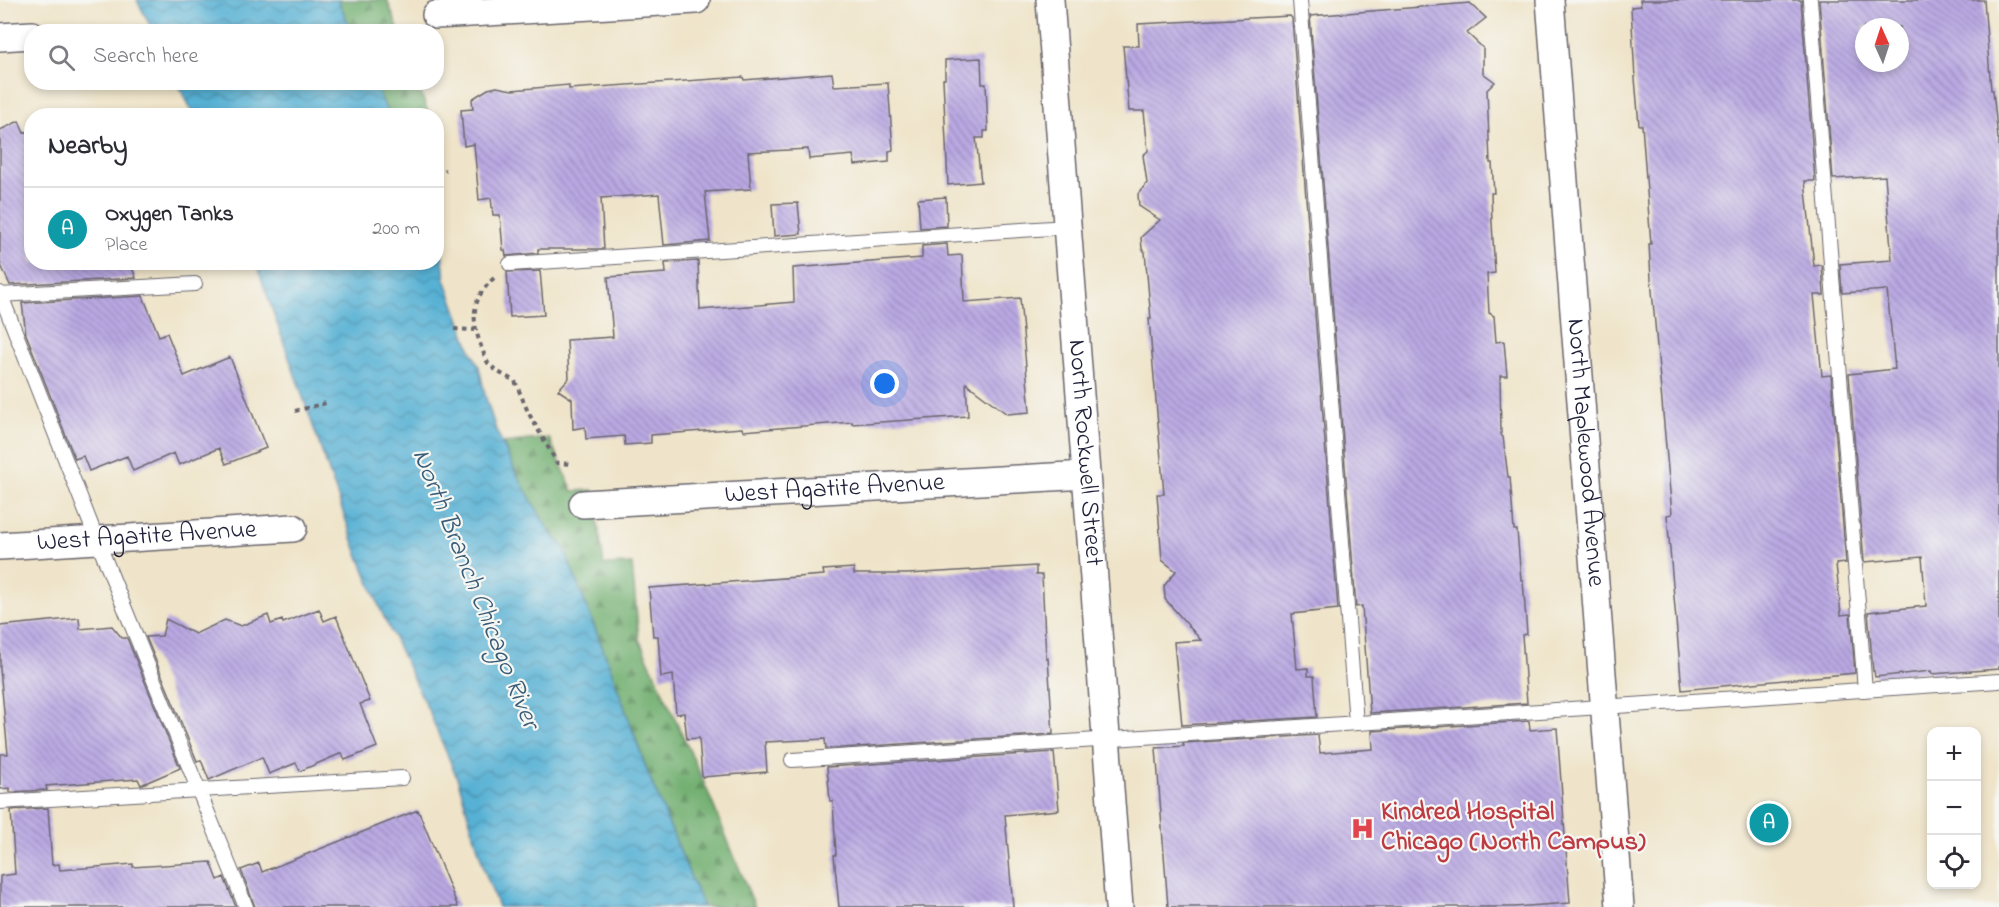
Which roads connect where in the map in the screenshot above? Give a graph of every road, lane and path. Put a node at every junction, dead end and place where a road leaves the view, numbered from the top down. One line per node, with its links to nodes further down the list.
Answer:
1 (696, 0): 6 (street)
2 (1050, 0): 10 (street, North Rockwell Street)
3 (1300, 0): 27 (lane)
4 (1550, 0): 26 (street, North Maplewood Avenue)
5 (1810, 0): 25 (lane)
6 (582, 4): 7 (street)
7 (436, 15)
8 (24, 36): 9 (street)
9 (0, 37)
10 (1067, 227): 11 (lane); 19 (street, North Rockwell Street)
11 (510, 264): 15 (path)
12 (195, 284): 13 (lane)
13 (0, 294): 22 (lane)
14 (454, 328): 15 (path)
15 (475, 330): 18 (path)
16 (326, 403): 17 (path)
17 (295, 411)
18 (571, 464)
19 (1086, 475): 20 (street, West Agatite Avenue); 28 (street, North Rockwell Street)
20 (583, 504)
21 (293, 528): 22 (street, West Agatite Avenue)
22 (97, 540): 23 (street, West Agatite Avenue); 31 (lane)
23 (0, 546)
24 (1999, 681): 25 (lane)
25 (1865, 690): 26 (lane)
26 (1605, 707): 27 (lane); 35 (street, North Maplewood Avenue)
27 (1356, 723): 28 (lane)
28 (1106, 740): 29 (lane); 34 (street, North Rockwell Street)
29 (792, 760)
30 (402, 778): 31 (lane)
31 (200, 790): 32 (lane); 33 (lane)
32 (0, 802)
33 (246, 907)
34 (1119, 907)
35 (1620, 907)

